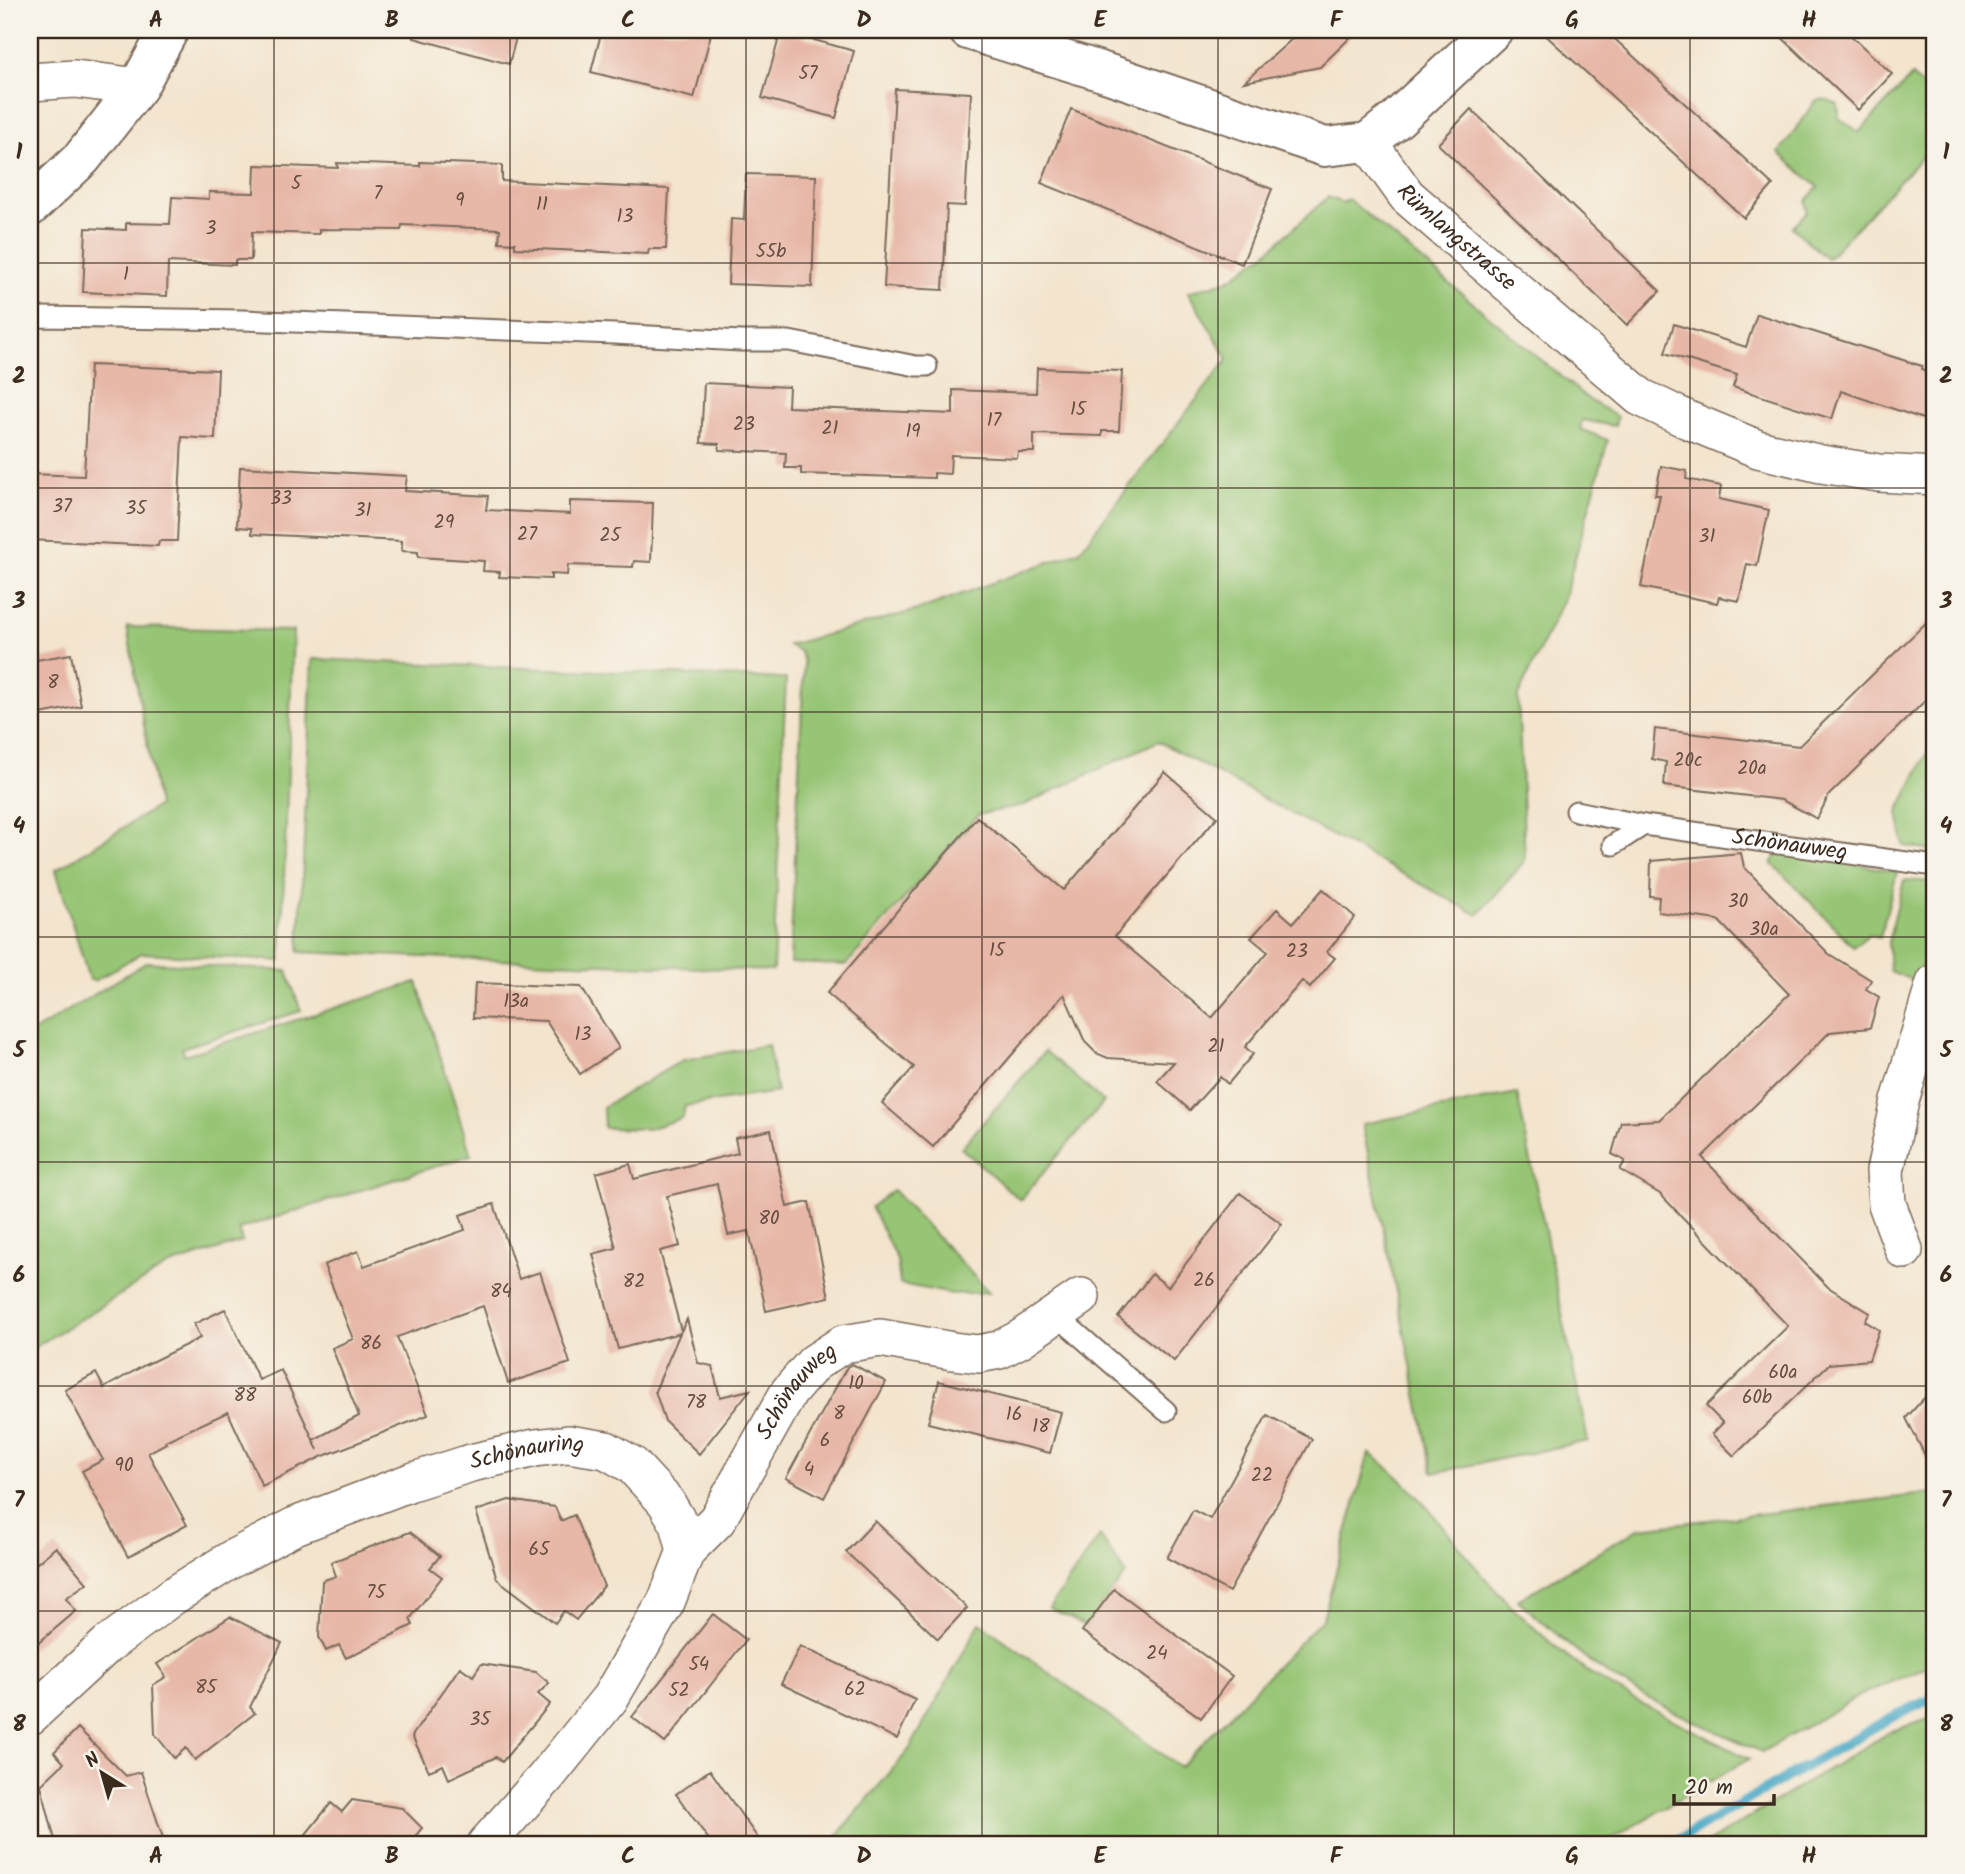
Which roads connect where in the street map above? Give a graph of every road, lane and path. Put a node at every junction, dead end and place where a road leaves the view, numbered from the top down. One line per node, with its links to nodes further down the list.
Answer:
1 (169, 30): 5 (street)
2 (968, 30): 6 (street)
3 (1493, 30): 6 (street)
4 (30, 82): 5 (street)
5 (138, 87): 7 (street)
6 (1368, 142): 10 (street, Rümlangstrasse)
7 (30, 207)
8 (30, 321): 9 (lane)
9 (927, 366)
10 (1935, 476)
11 (1576, 811): 12 (lane, Schönauweg)
12 (1644, 825): 13 (lane); 14 (lane, Schönauweg)
13 (1613, 845)
14 (1935, 866)
15 (1935, 983): 16 (street)
16 (1904, 1250)
17 (1068, 1306): 18 (lane); 19 (street, Schönauweg)
18 (1166, 1411)
19 (686, 1551): 20 (street, Schönauring); 21 (street)
20 (30, 1716)
21 (486, 1844)

